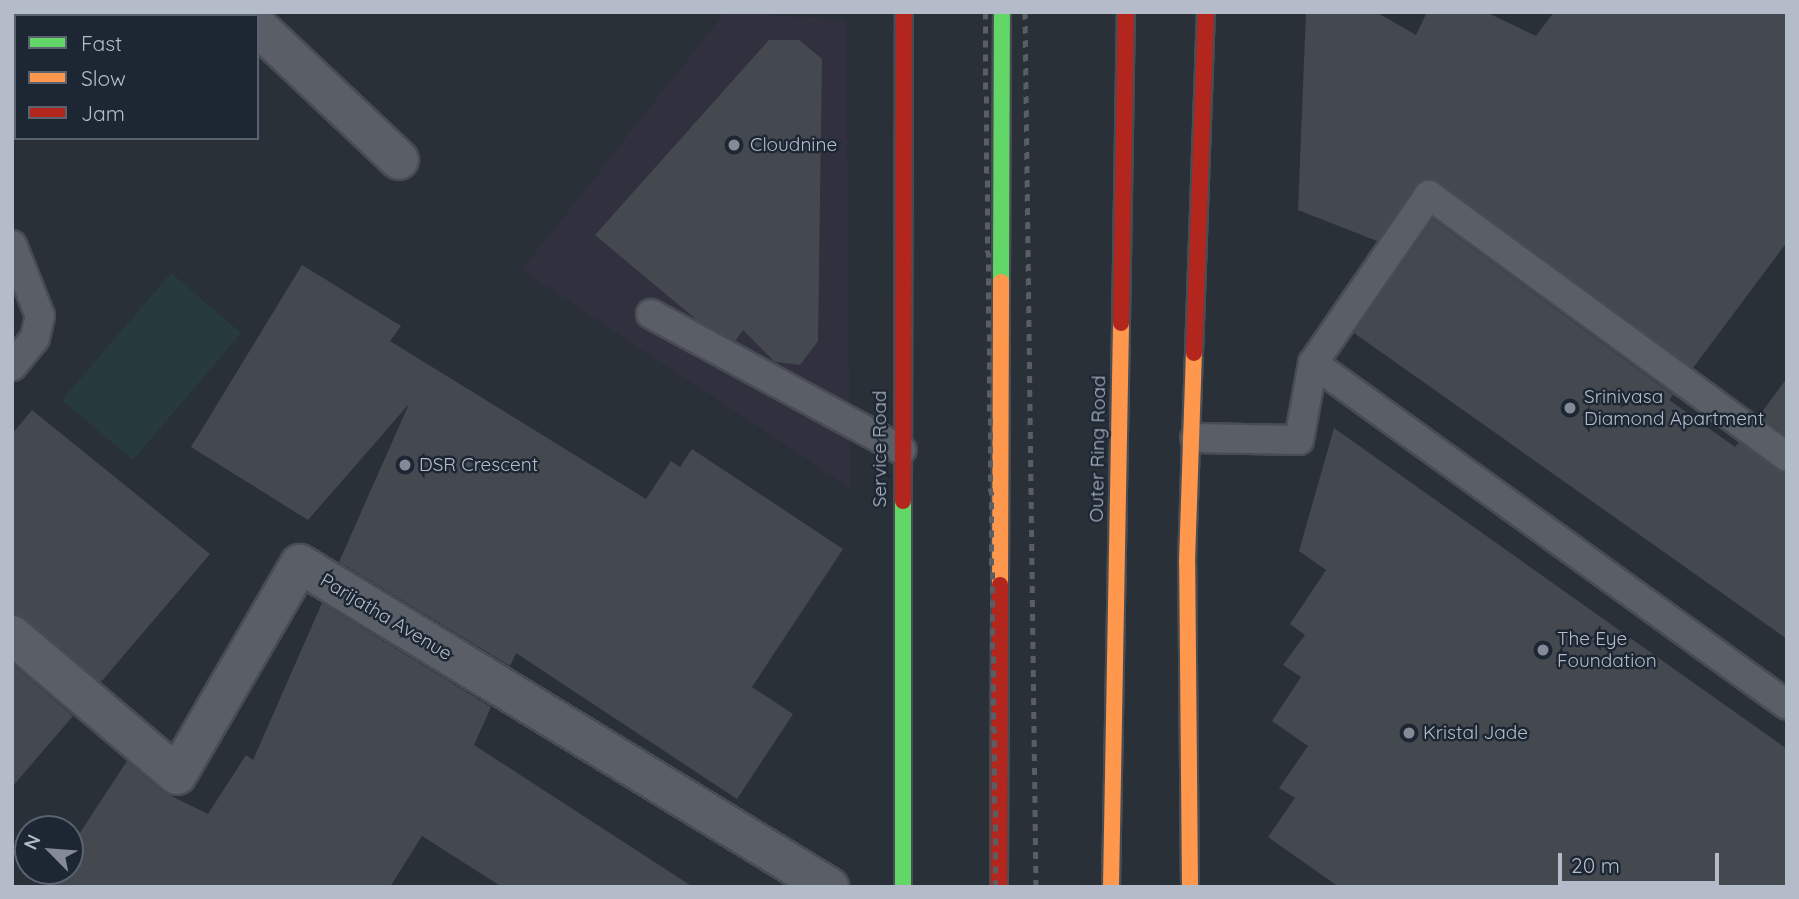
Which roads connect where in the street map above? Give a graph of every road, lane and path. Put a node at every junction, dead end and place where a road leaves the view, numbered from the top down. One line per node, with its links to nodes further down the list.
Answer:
1 (904, 12): 12 (main road, Service Road)
2 (1002, 12): 18 (main road)
3 (1126, 12): 19 (main road, Outer Ring Road)
4 (1206, 12): 11 (main road)
5 (259, 28): 6 (street)
6 (399, 160)
7 (12, 245): 10 (lane)
8 (651, 314): 12 (lane)
9 (1313, 363): 11 (lane); 13 (lane); 15 (lane)
10 (12, 366)
11 (1195, 438): 20 (main road)
12 (901, 450): 17 (main road, Service Road)
13 (1787, 457)
14 (12, 635): 16 (street, Parijatha Avenue)
15 (1787, 705)
16 (829, 887)
17 (903, 887)
18 (999, 887)
19 (1111, 887)
20 (1190, 887)

